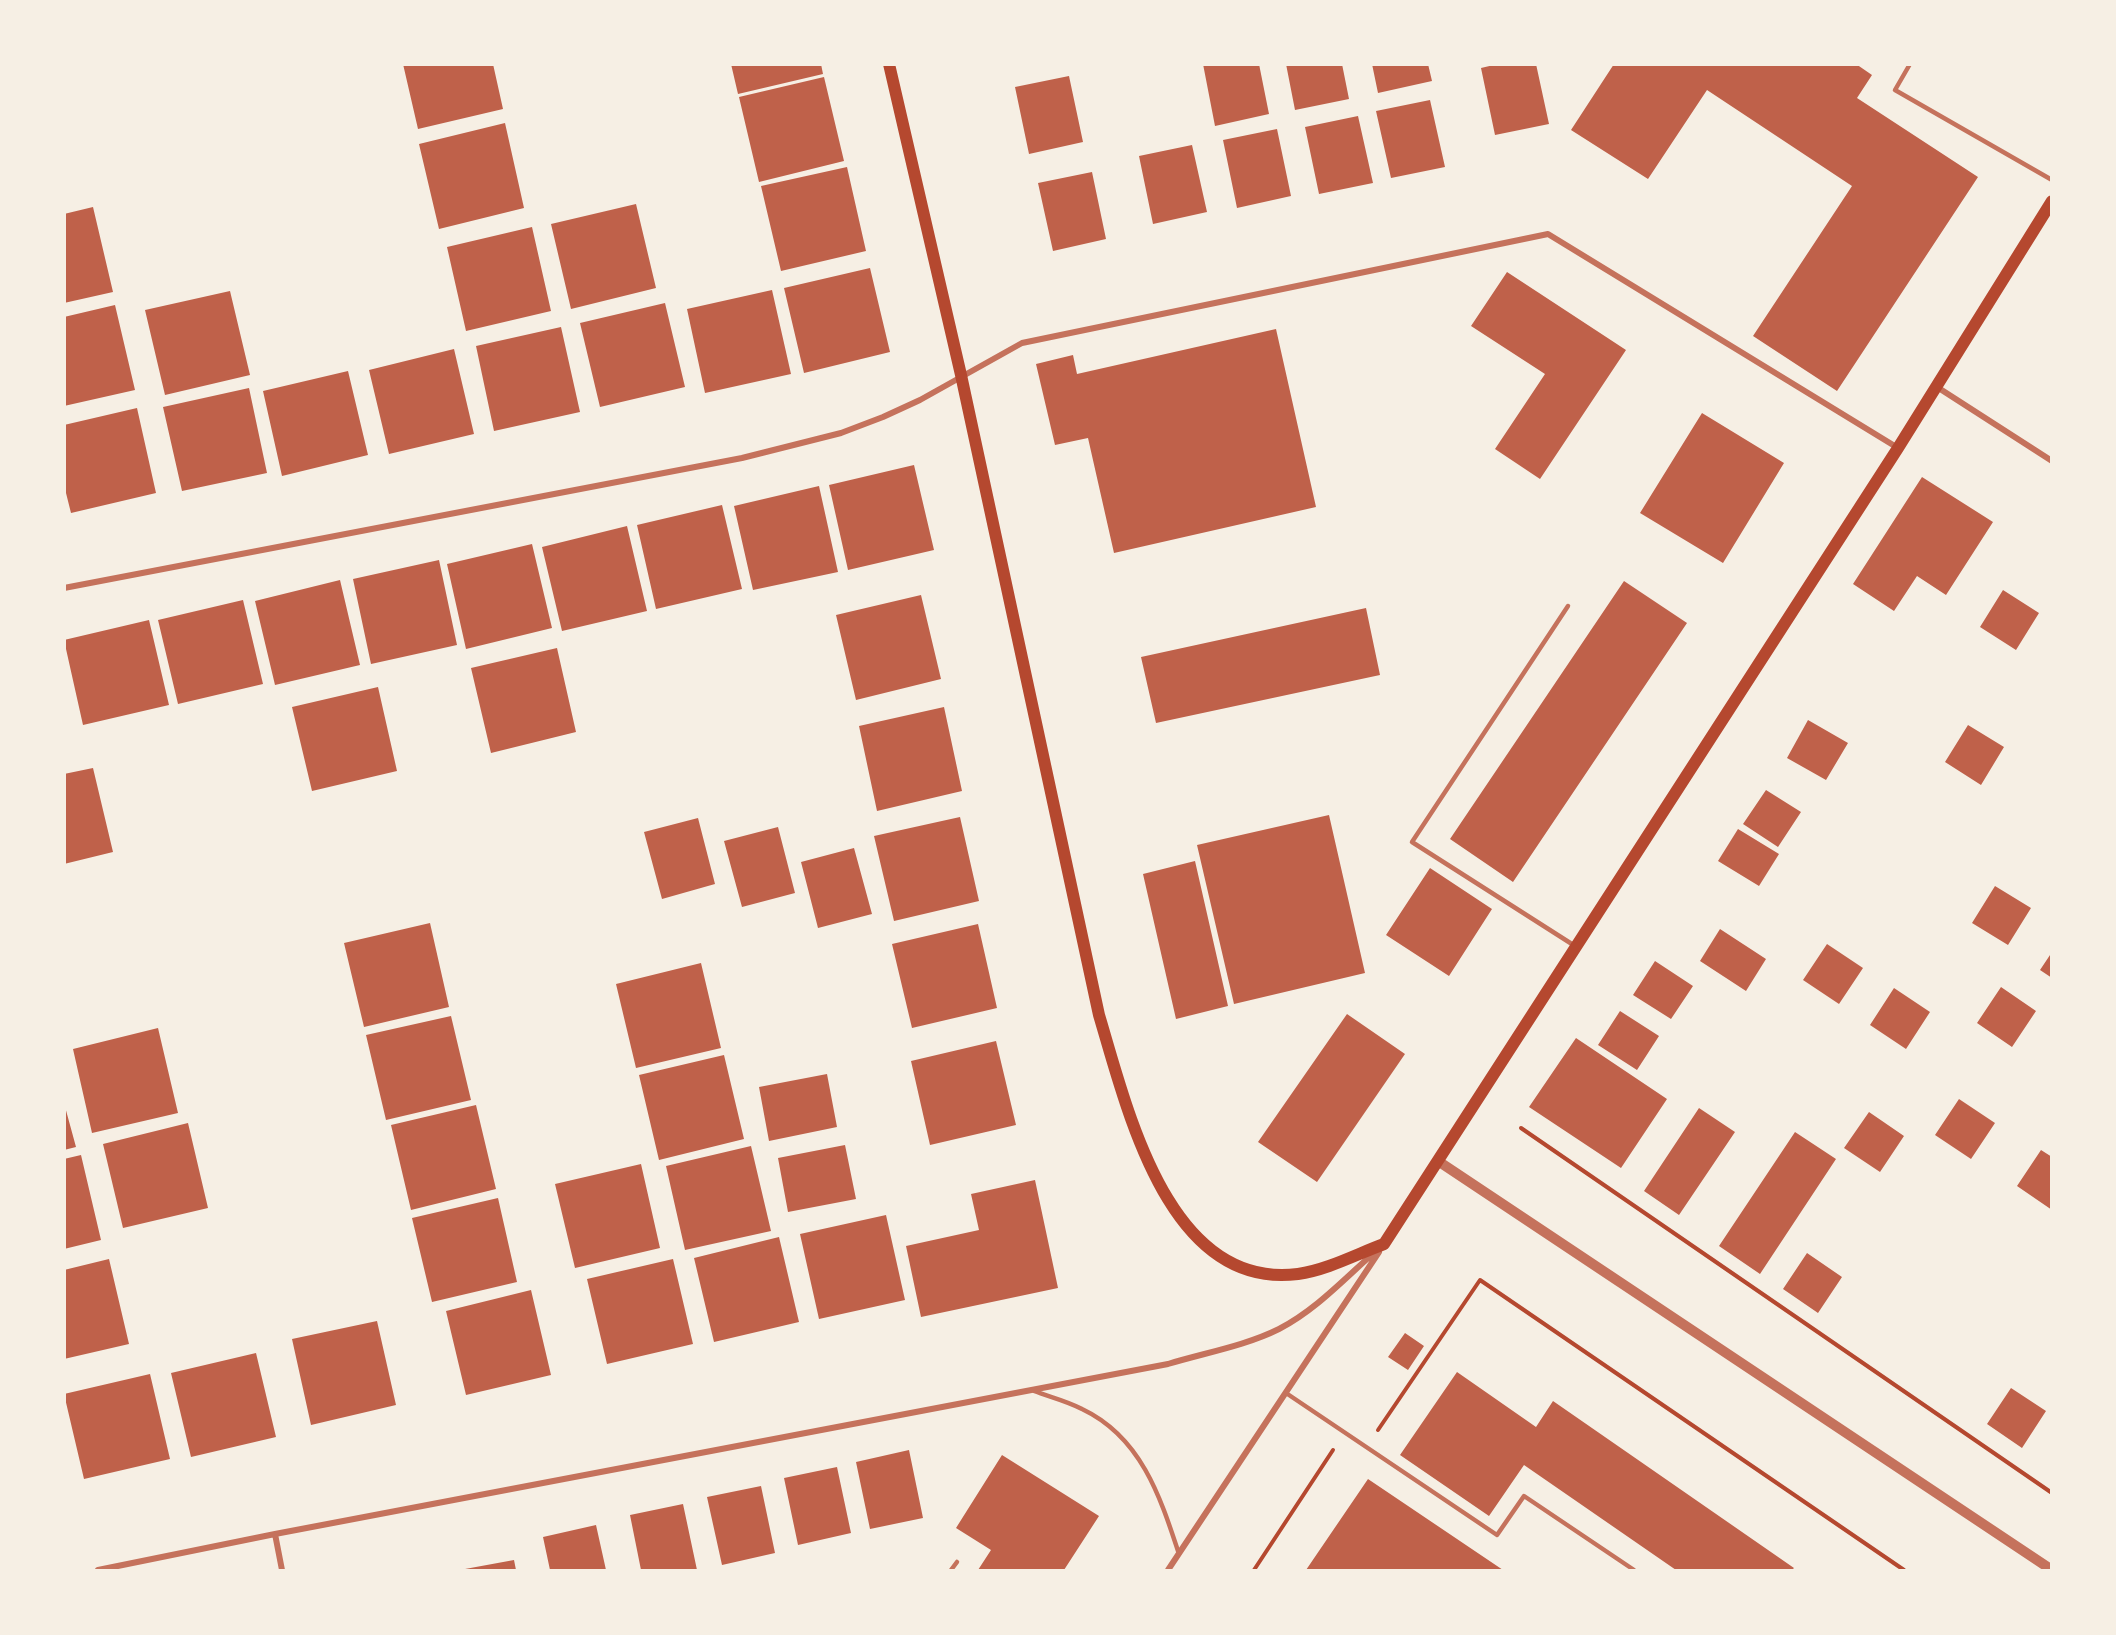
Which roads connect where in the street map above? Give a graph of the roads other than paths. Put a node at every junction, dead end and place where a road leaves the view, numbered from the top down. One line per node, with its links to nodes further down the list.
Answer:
1 (889, 64): 5 (main road)
2 (1910, 64): 3 (lane)
3 (2052, 180)
4 (2052, 201): 6 (main road)
5 (961, 375): 7 (street); 9 (street); 13 (main road)
6 (1937, 387): 7 (main road); 8 (street)
7 (1898, 448): 11 (main road)
8 (2052, 461)
9 (64, 588)
10 (1568, 606): 11 (lane)
11 (1576, 947): 12 (main road)
12 (1438, 1161): 13 (main road); 24 (street)
13 (1384, 1244): 14 (street); 15 (street)
14 (1032, 1390): 16 (street); 17 (lane)
15 (1286, 1392): 17 (street); 23 (lane)
16 (275, 1534): 19 (street); 20 (street)
17 (1179, 1554): 22 (street)
18 (957, 1562): 21 (lane)
19 (98, 1570)
20 (282, 1570)
21 (951, 1570)
22 (1168, 1570)
23 (1634, 1570)
24 (2052, 1570)

